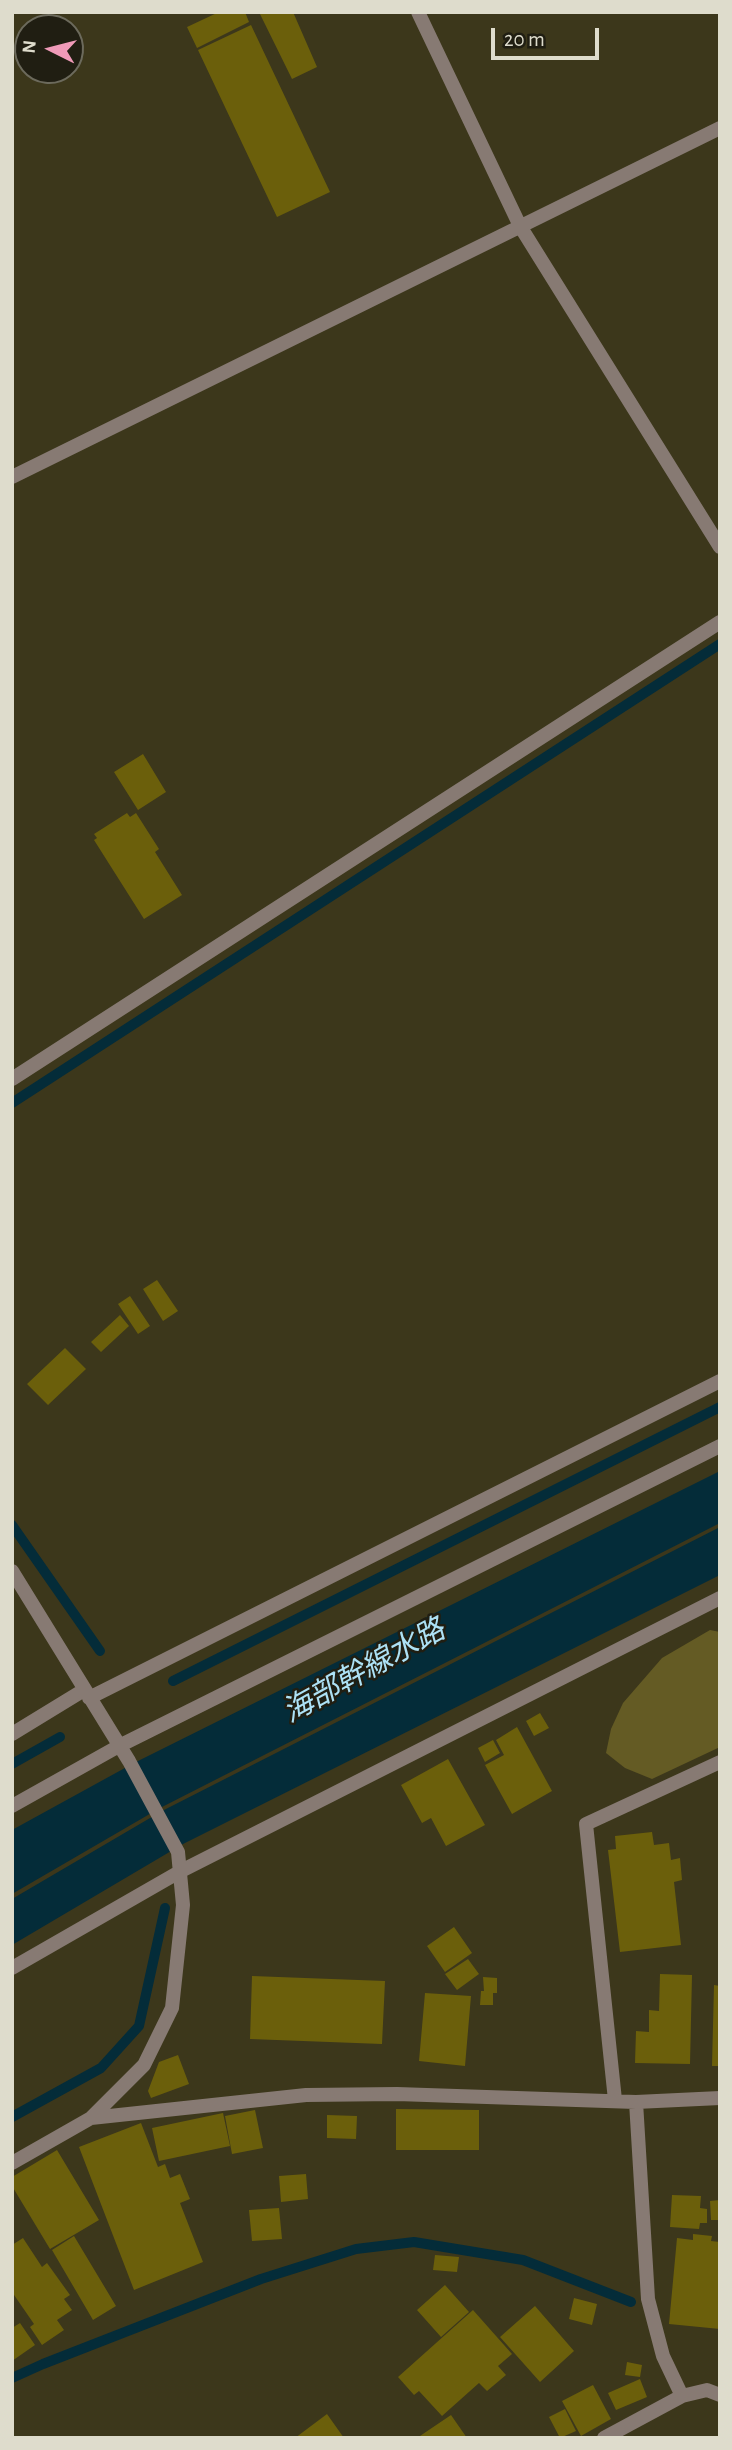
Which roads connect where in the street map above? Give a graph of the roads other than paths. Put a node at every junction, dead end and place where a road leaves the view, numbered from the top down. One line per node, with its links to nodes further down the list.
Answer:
1 (418, 12): 3 (street)
2 (720, 128): 3 (street)
3 (520, 226): 4 (street); 5 (street)
4 (12, 477)
5 (720, 547)
6 (720, 622): 7 (street)
7 (12, 1080)
8 (720, 1381): 12 (street)
9 (720, 1446): 14 (street)
10 (12, 1572): 12 (street)
11 (720, 1598): 17 (street)
12 (87, 1694): 13 (street); 14 (street)
13 (12, 1734)
14 (119, 1746): 16 (street); 17 (street)
15 (720, 1762): 20 (street)
16 (12, 1806)
17 (181, 1871): 18 (street); 22 (street)
18 (12, 1968)
19 (720, 2098): 21 (street)
20 (615, 2101): 21 (street); 22 (street)
21 (636, 2102): 25 (street)
22 (91, 2118): 23 (street)
23 (12, 2163)
24 (720, 2395): 25 (street)
25 (682, 2396): 26 (street)
26 (604, 2438)

